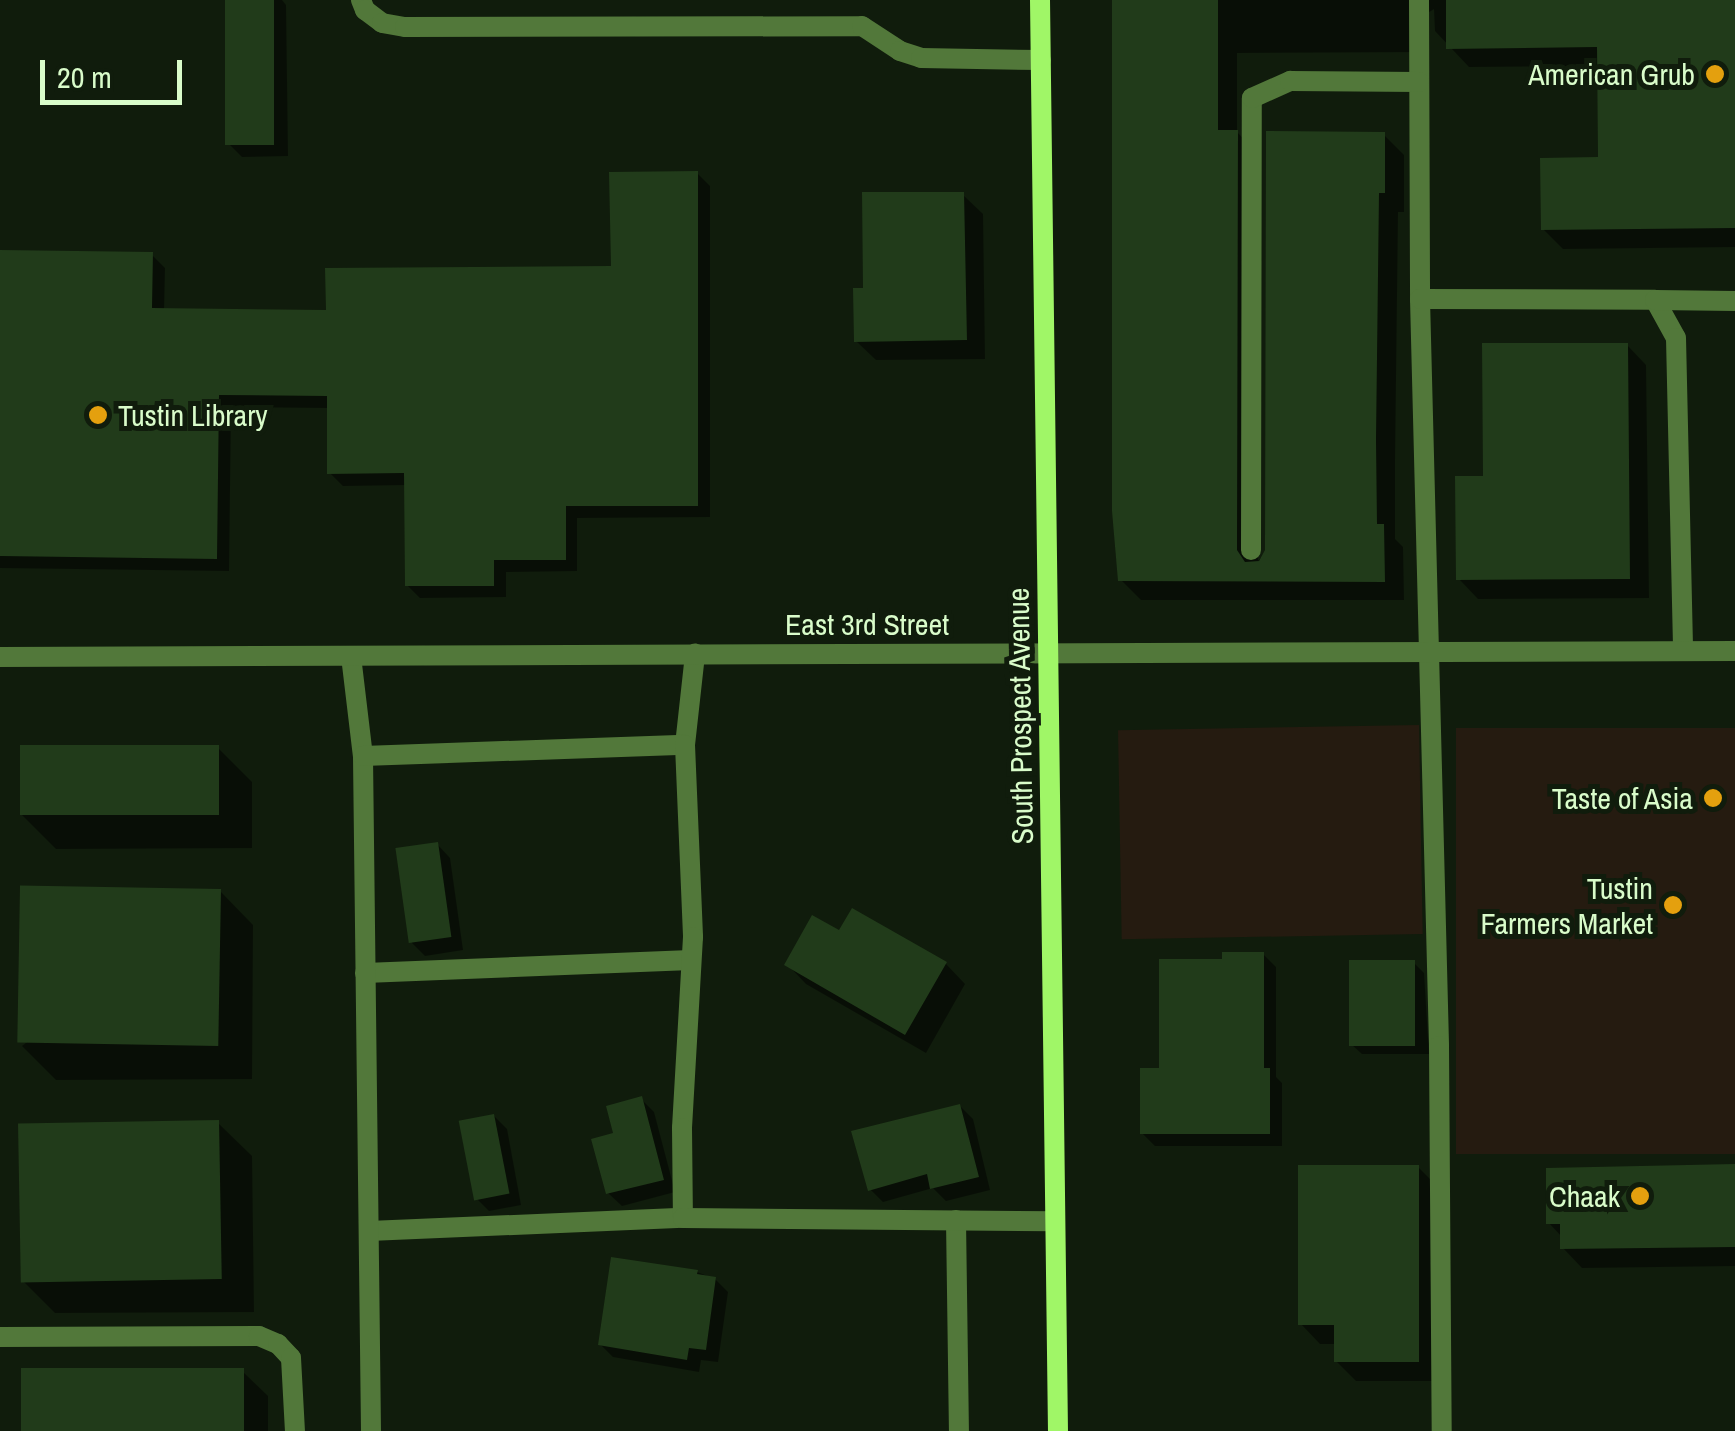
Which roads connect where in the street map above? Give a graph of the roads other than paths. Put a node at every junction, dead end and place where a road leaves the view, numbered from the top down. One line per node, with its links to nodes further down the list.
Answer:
1 (361, 0): 4 (street)
2 (1040, 0): 4 (street, South Prospect Avenue)
3 (1419, 0): 5 (street)
4 (1041, 60): 14 (street, South Prospect Avenue)
5 (1420, 82): 6 (street); 9 (street)
6 (1420, 299): 7 (street); 12 (street)
7 (1654, 300): 8 (street); 10 (street)
8 (1735, 301)
9 (1251, 550)
10 (1683, 651): 11 (street, East 3rd Street); 12 (street, East 3rd Street)
11 (1735, 651)
12 (1430, 652): 14 (street, East 3rd Street); 30 (street)
13 (695, 654): 14 (street, East 3rd Street); 15 (street, East 3rd Street); 17 (street)
14 (1050, 654): 23 (street, South Prospect Avenue)
15 (351, 656): 16 (street, East 3rd Street); 18 (street)
16 (0, 658)
17 (685, 746): 18 (street); 19 (street)
18 (363, 756): 20 (street)
19 (691, 960): 20 (street); 21 (street)
20 (365, 974): 24 (street)
21 (684, 1218): 22 (street); 24 (street)
22 (956, 1220): 23 (street); 28 (street)
23 (1056, 1221): 29 (street, South Prospect Avenue)
24 (368, 1231): 27 (street)
25 (0, 1337): 26 (street)
26 (296, 1431)
27 (371, 1431)
28 (959, 1431)
29 (1058, 1431)
30 (1442, 1431)

